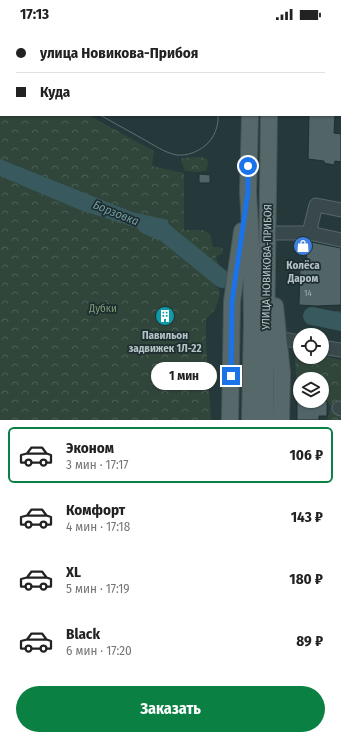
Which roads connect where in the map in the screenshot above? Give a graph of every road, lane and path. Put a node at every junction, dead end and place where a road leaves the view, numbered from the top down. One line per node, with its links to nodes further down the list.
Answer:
1 (250, 116): 3 (main road, УЛИЦА НОВИКОВА-ПРИБОЯ)
2 (270, 116): 6 (main road, УЛИЦА НОВИКОВА-ПРИБОЯ)
3 (248, 192): 12 (main road); 13 (main road, УЛИЦА НОВИКОВА-ПРИБОЯ)
4 (341, 210): 5 (street)
5 (310, 233): 6 (street); 7 (street)
6 (268, 240): 8 (main road); 14 (main road, УЛИЦА НОВИКОВА-ПРИБОЯ)
7 (341, 240)
8 (279, 338): 9 (street); 15 (main road)
9 (293, 341)
10 (329, 348): 11 (street)
11 (341, 350)
12 (230, 420)
13 (250, 420)
14 (265, 420)
15 (281, 420)

